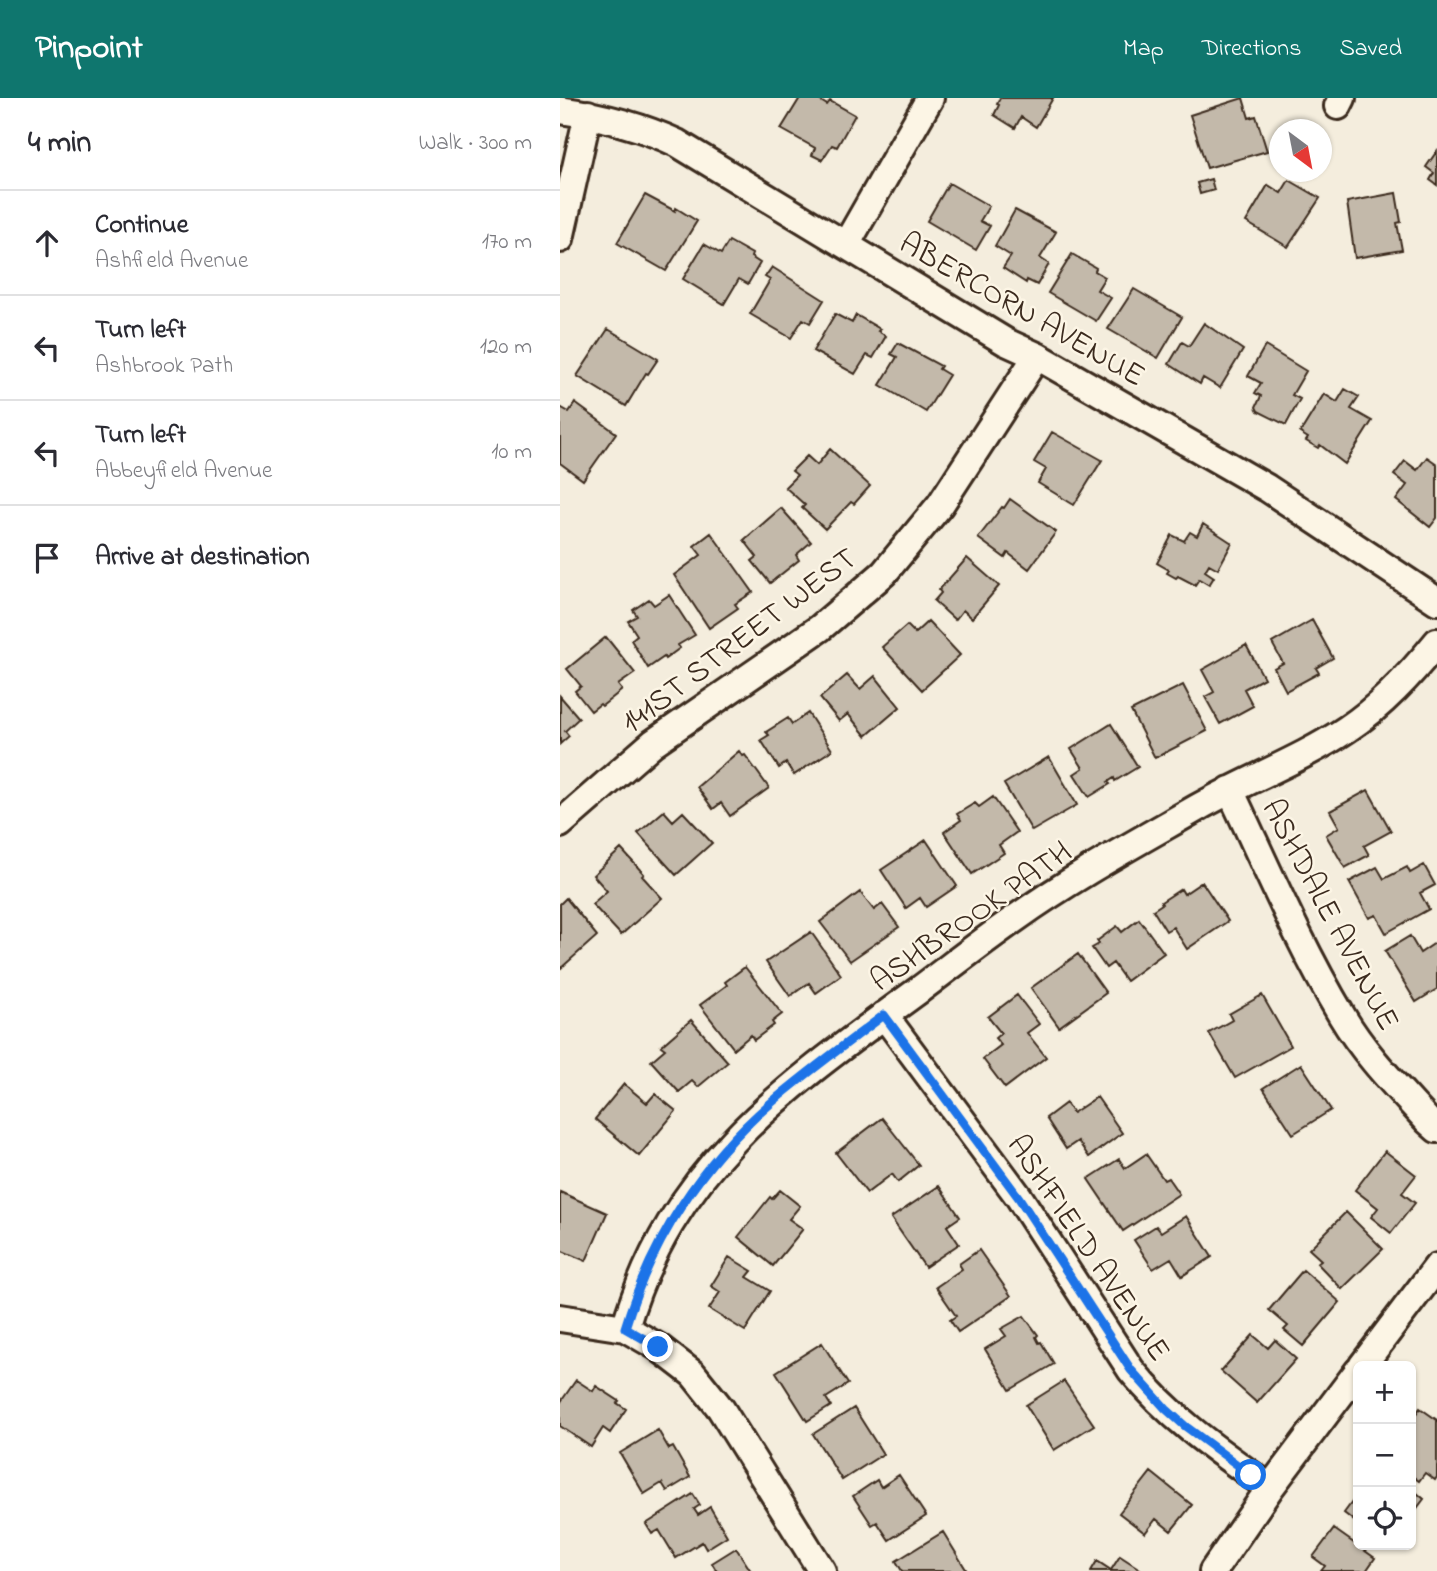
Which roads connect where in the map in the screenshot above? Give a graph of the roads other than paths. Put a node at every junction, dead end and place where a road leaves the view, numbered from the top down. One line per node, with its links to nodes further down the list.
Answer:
1 (930, 98): 5 (street)
2 (560, 110): 3 (street, ABERCORN AVENUE)
3 (587, 114): 4 (street); 5 (street, ABERCORN AVENUE)
4 (560, 239)
5 (847, 243): 6 (street, ABERCORN AVENUE)
6 (1037, 356): 7 (street, ABERCORN AVENUE); 10 (street, 141ST STREET WEST)
7 (1437, 601)
8 (1437, 642): 9 (street, ASHBROOK PATH)
9 (1230, 790): 11 (street, ASHBROOK PATH); 12 (street, ASHDALE AVENUE)
10 (560, 824)
11 (884, 1015): 15 (street, ASHBROOK PATH); 18 (street, ASHFIELD AVENUE)
12 (1437, 1129)
13 (1437, 1267): 16 (street)
14 (560, 1318): 15 (street)
15 (625, 1328): 19 (street)
16 (1366, 1361)
17 (1353, 1378): 18 (street)
18 (1270, 1488): 20 (street)
19 (822, 1571)
20 (1213, 1571)

